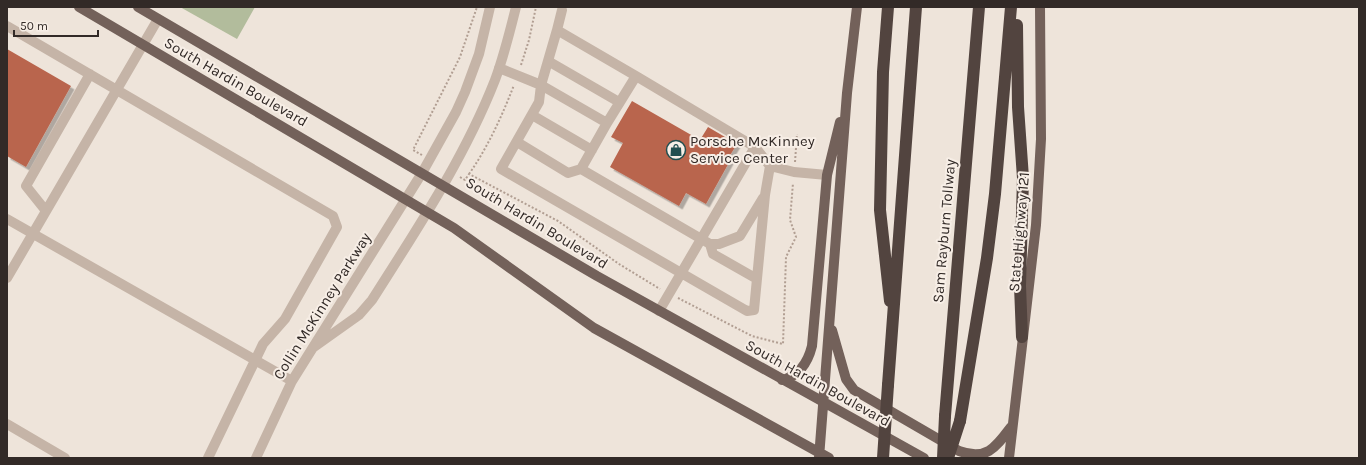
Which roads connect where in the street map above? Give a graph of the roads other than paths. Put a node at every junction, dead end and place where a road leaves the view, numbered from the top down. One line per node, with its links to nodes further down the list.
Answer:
1 (79, 7): 16 (main road, South Hardin Boulevard)
2 (138, 7): 13 (main road, South Hardin Boulevard)
3 (490, 7): 32 (street, Collin McKinney Parkway)
4 (516, 7): 18 (street)
5 (857, 7): 23 (main road)
6 (888, 7): 47 (highway)
7 (916, 7): 47 (highway)
8 (979, 7): 63 (highway, Sam Rayburn Tollway, bridge)
9 (1011, 7): 64 (highway, bridge)
10 (1016, 7): 48 (highway)
11 (1040, 7): 48 (main road, State Highway 121)
12 (562, 10): 15 (street)
13 (158, 19): 16 (street); 32 (main road, South Hardin Boulevard)
14 (7, 26): 19 (street)
15 (557, 30): 17 (street); 20 (street)
16 (143, 45): 22 (street); 36 (main road, South Hardin Boulevard)
17 (548, 61): 21 (street); 24 (street)
18 (499, 68): 21 (street); 34 (street)
19 (90, 74): 22 (street); 37 (street)
20 (636, 76): 24 (street); 28 (street)
21 (541, 85): 25 (street); 26 (street)
22 (117, 89): 37 (street); 50 (street)
23 (847, 93): 33 (main road); 46 (main road)
24 (619, 102): 26 (street)
25 (532, 115): 27 (street); 29 (street)
26 (607, 123): 29 (street)
27 (517, 142): 31 (street); 42 (street)
28 (755, 147): 30 (street); 41 (street)
29 (592, 150): 31 (street)
30 (770, 166): 33 (street); 35 (street)
31 (581, 169): 41 (street)
32 (422, 173): 34 (main road, South Hardin Boulevard); 36 (street, Collin McKinney Parkway)
33 (827, 175): 51 (main road)
34 (444, 186): 38 (street); 45 (main road, South Hardin Boulevard)
35 (765, 195): 41 (street); 44 (street)
36 (406, 199): 38 (main road, South Hardin Boulevard); 49 (street, Collin McKinney Parkway)
37 (46, 211): 40 (street)
38 (427, 212): 49 (street); 56 (main road, South Hardin Boulevard)
39 (7, 219): 40 (street)
40 (33, 234): 43 (street); 50 (street)
41 (706, 242): 42 (street); 44 (street)
42 (680, 273): 44 (street); 45 (street)
43 (7, 278)
44 (757, 279)
45 (659, 311): 51 (main road, South Hardin Boulevard)
46 (830, 323): 53 (main road); 55 (main road)
47 (893, 332): 61 (highway, bridge)
48 (1022, 337): 55 (main road, State Highway 121)
49 (311, 350): 52 (street, Collin McKinney Parkway)
50 (255, 360): 52 (street); 58 (street)
51 (782, 380): 53 (main road, South Hardin Boulevard)
52 (292, 381): 59 (street, Collin McKinney Parkway)
53 (823, 403): 56 (main road); 62 (main road, South Hardin Boulevard)
54 (7, 424): 57 (street)
55 (1011, 427): 65 (main road, State Highway 121)
56 (819, 455): 60 (main road, South Hardin Boulevard)
57 (65, 458)
58 (208, 458)
59 (256, 458)
60 (829, 458)
61 (883, 458)
62 (924, 458)
63 (943, 458)
64 (948, 458)
65 (1009, 458)

